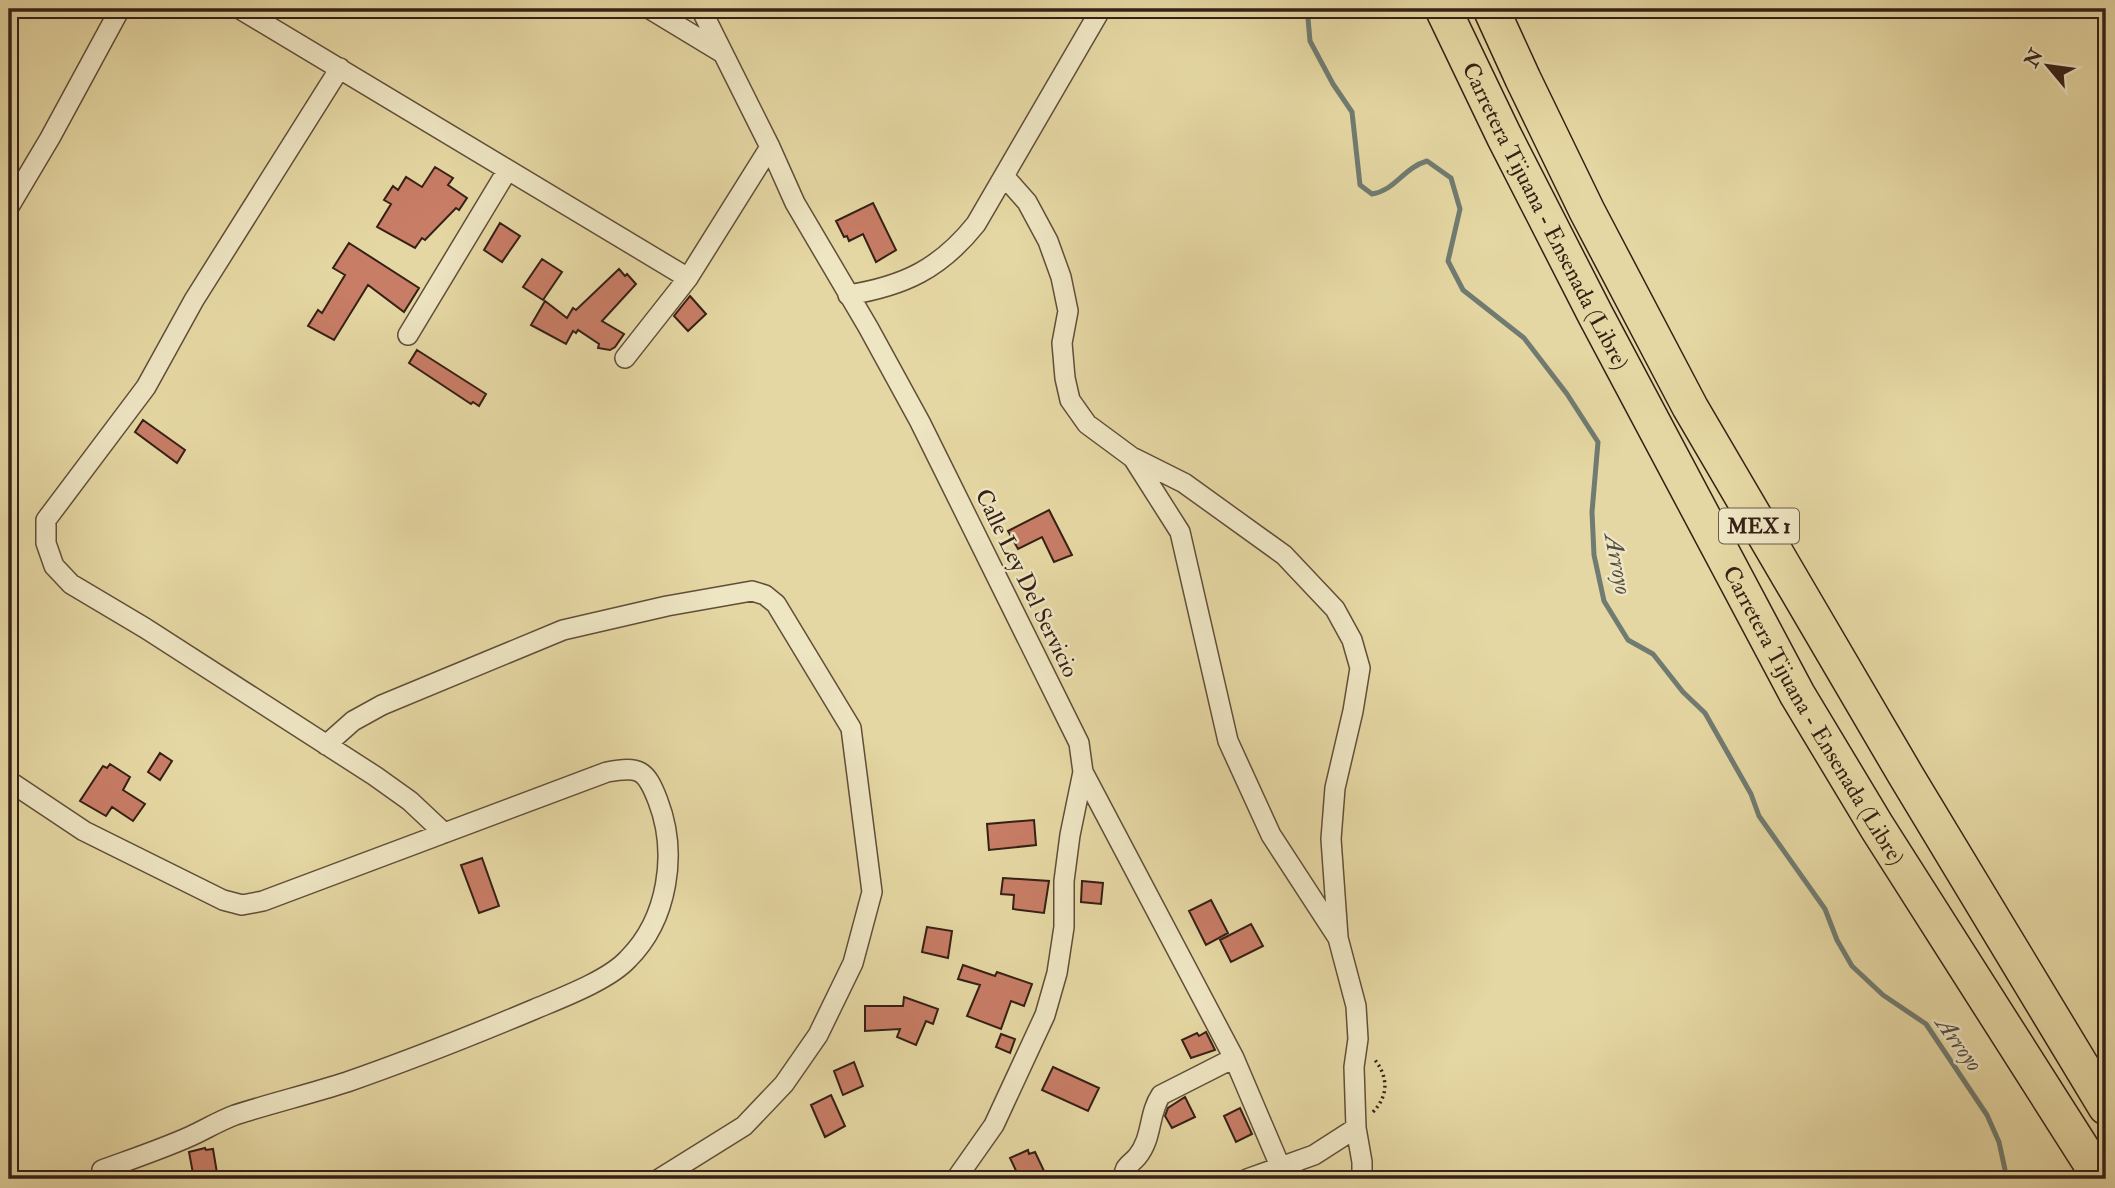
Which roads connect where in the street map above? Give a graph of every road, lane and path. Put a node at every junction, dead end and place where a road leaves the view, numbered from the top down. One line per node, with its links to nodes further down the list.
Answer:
1 (120, 9): 13 (street)
2 (240, 9): 9 (street)
3 (650, 9): 8 (street)
4 (701, 9): 8 (street, Calle Ley Del Servicio)
5 (1101, 9): 12 (street)
6 (1443, 9): 24 (highway, Carretera Tijuana - Ensenada (Libre) / MEX 1)
7 (1491, 9): 25 (highway, Carretera Tijuana - Ensenada (Libre) / MEX 1)
8 (722, 53): 10 (street, Calle Ley Del Servicio)
9 (340, 68): 11 (street); 19 (street)
10 (770, 147): 14 (street); 15 (street, Calle Ley Del Servicio)
11 (507, 171): 14 (street); 16 (street)
12 (1004, 176): 15 (street); 18 (street)
13 (9, 207)
14 (688, 278): 17 (street)
15 (848, 295): 20 (street, Calle Ley Del Servicio)
16 (408, 335)
17 (625, 358)
18 (1133, 458): 23 (street); 23 (street)
19 (326, 744): 22 (street); 31 (street)
20 (1083, 772): 26 (street, Calle Ley Del Servicio); 32 (street)
21 (9, 781): 22 (street)
22 (444, 833): 30 (street)
23 (1338, 938): 28 (street)
24 (1966, 969): 25 (highway); 37 (highway, Carretera Tijuana - Ensenada (Libre) / MEX 1)
25 (2057, 1027): 27 (highway, Carretera Tijuana - Ensenada (Libre) / MEX 1)
26 (1234, 1058): 29 (street, Calle Ley Del Servicio); 33 (street)
27 (2106, 1107)
28 (1356, 1128): 29 (street); 36 (street)
29 (1280, 1167): 34 (street); 35 (street)
30 (102, 1170)
31 (659, 1179)
32 (956, 1179)
33 (1125, 1179)
34 (1247, 1179)
35 (1298, 1179)
36 (1362, 1179)
37 (2101, 1179)

